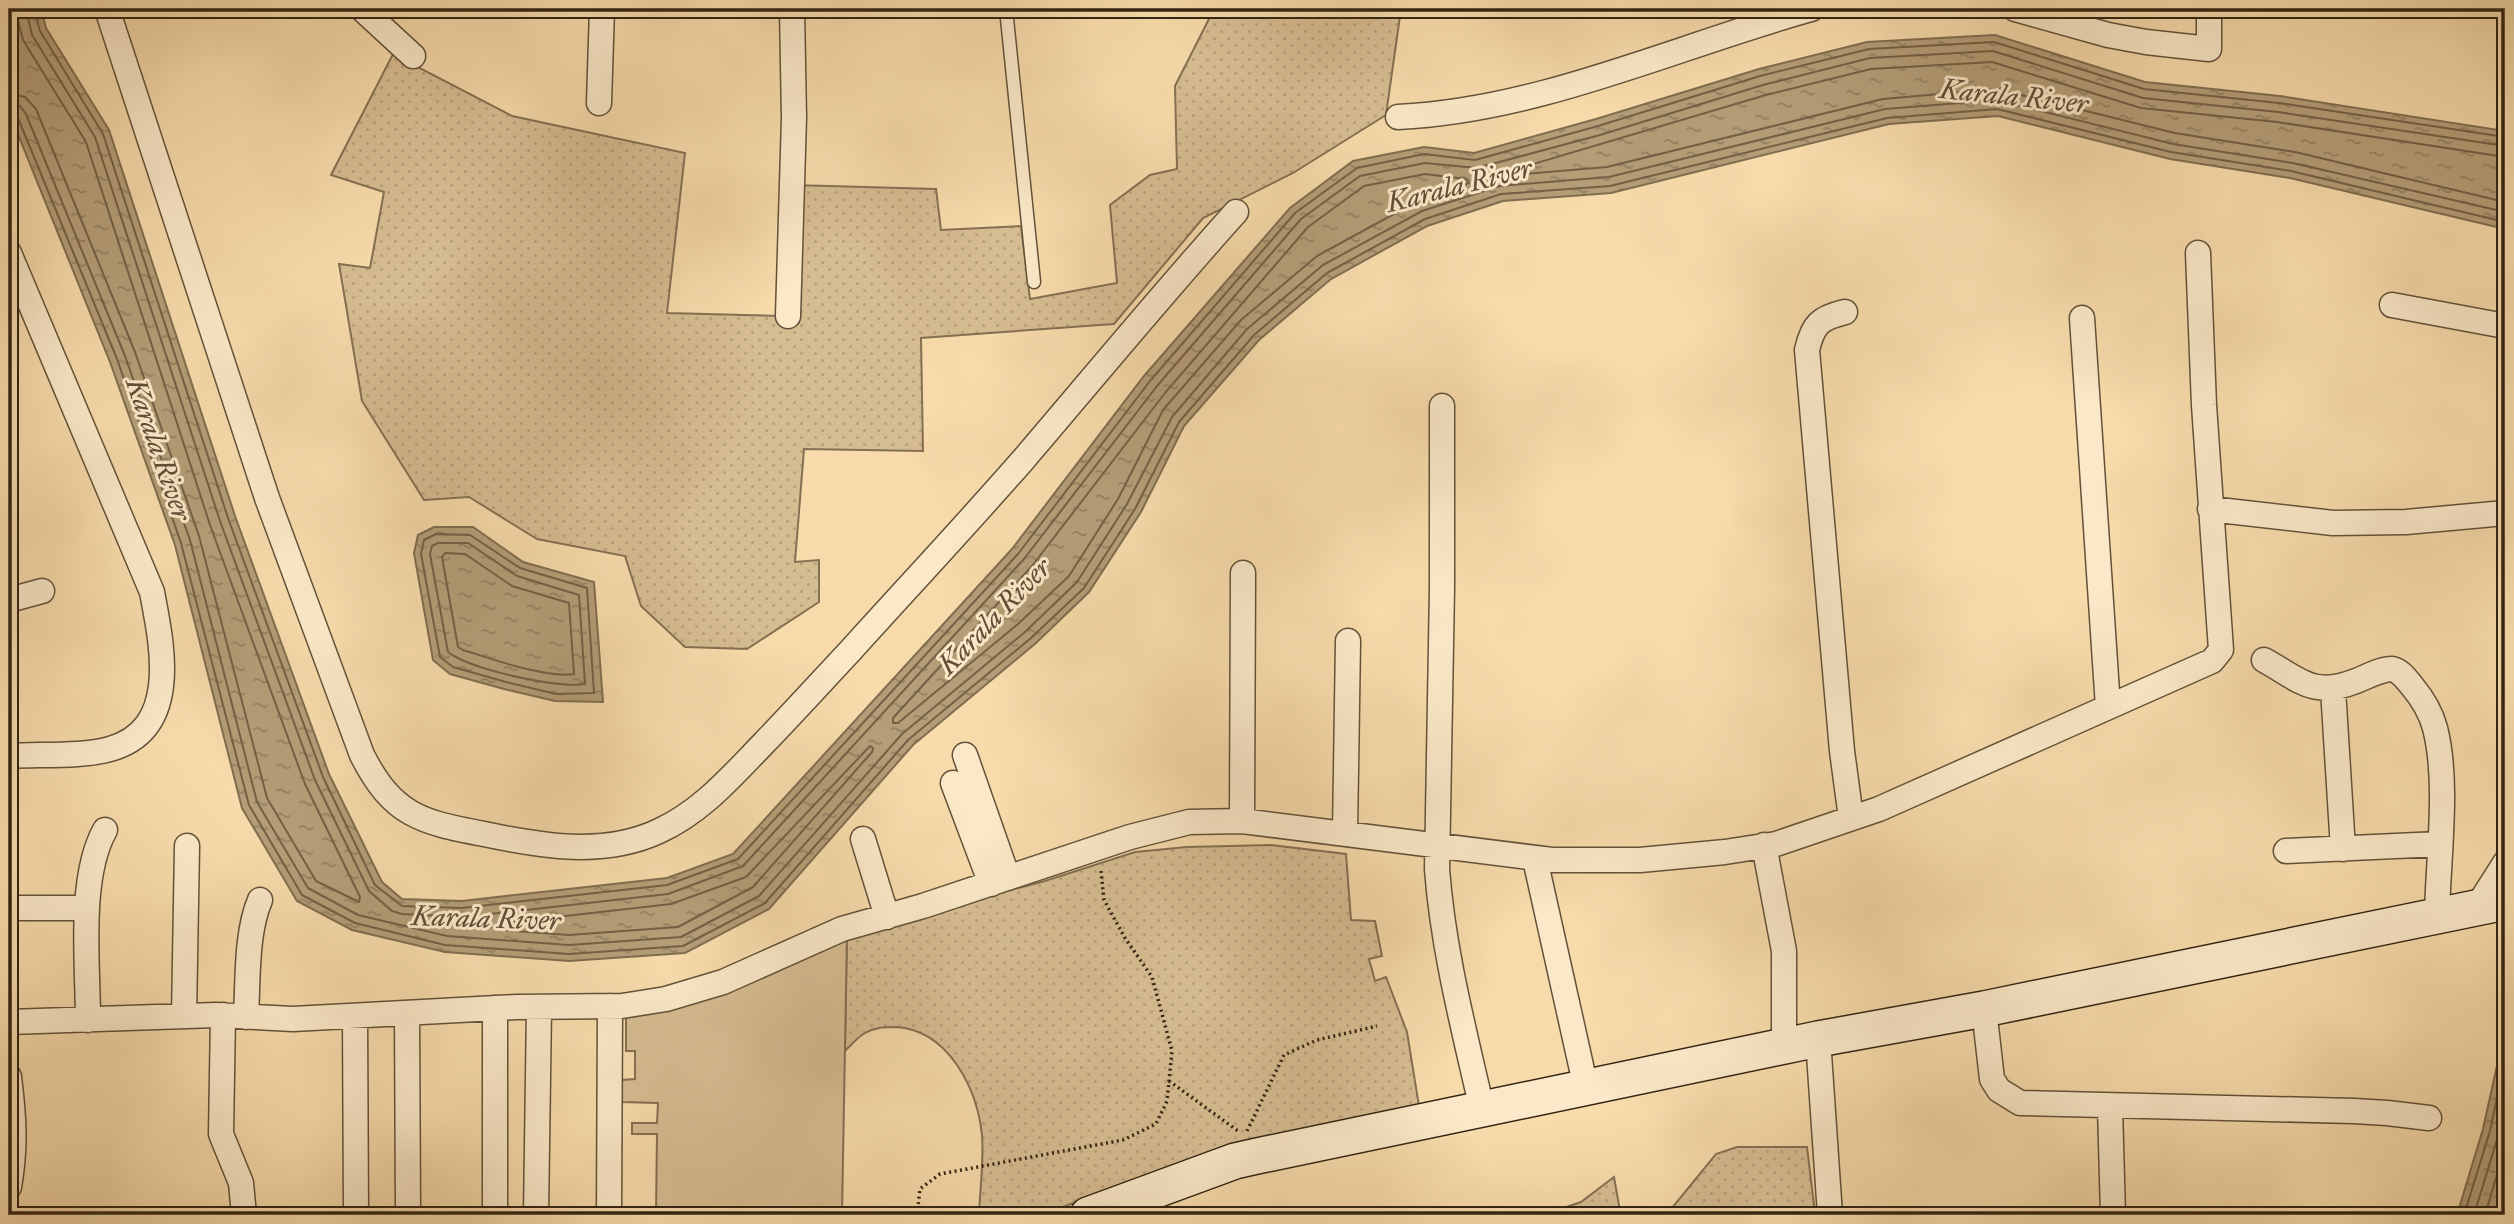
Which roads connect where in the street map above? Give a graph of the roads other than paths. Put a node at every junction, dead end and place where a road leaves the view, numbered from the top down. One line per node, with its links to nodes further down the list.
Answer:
1 (107, 9): 12 (street)
2 (362, 9): 9 (street)
3 (601, 9): 10 (street)
4 (792, 9): 18 (street)
5 (1006, 9): 15 (lane)
6 (1811, 9): 11 (street)
7 (2015, 9): 8 (street)
8 (2209, 9)
9 (413, 56)
10 (599, 103)
11 (1398, 117)
12 (1236, 212)
13 (9, 253): 32 (street)
14 (2198, 253): 22 (street)
15 (1034, 282)
16 (2392, 304): 20 (street)
17 (1845, 312): 34 (street)
18 (788, 316)
19 (2082, 318): 30 (street)
20 (2505, 326)
21 (1442, 406): 40 (street)
22 (2210, 509): 23 (street); 30 (street)
23 (2505, 513)
24 (1243, 573): 35 (street)
25 (42, 591): 26 (street)
26 (9, 600)
27 (1348, 641): 37 (street)
28 (2264, 660): 29 (street)
29 (2333, 689): 39 (street); 43 (street)
30 (2108, 707): 34 (street)
31 (965, 755): 47 (street)
32 (9, 756)
33 (953, 783): 47 (street)
34 (1851, 818): 41 (street)
35 (1242, 821): 37 (street); 47 (street)
36 (104, 830): 51 (street)
37 (1345, 833): 40 (street)
38 (863, 839): 53 (street)
39 (2439, 844): 43 (street); 52 (street)
40 (1437, 845): 45 (street); 69 (street)
41 (1764, 845): 45 (street); 65 (street)
42 (187, 846): 59 (street)
43 (2343, 849): 44 (street)
44 (2286, 851)
45 (1535, 859): 67 (street)
46 (2505, 863): 49 (street)
47 (1000, 881): 53 (street)
48 (260, 900): 60 (street)
49 (2491, 904): 52 (main road)
50 (9, 908): 51 (street)
51 (88, 908): 62 (street)
52 (2437, 915): 57 (main road)
53 (887, 917): 54 (street)
54 (610, 1006): 55 (street); 77 (street)
55 (539, 1007): 56 (street); 76 (street)
56 (495, 1008): 58 (street); 75 (street)
57 (1984, 1009): 64 (main road); 68 (street)
58 (407, 1013): 61 (street); 74 (street)
59 (184, 1016): 60 (street); 62 (street)
60 (234, 1016): 61 (street); 72 (street)
61 (355, 1016): 73 (street)
62 (88, 1020): 63 (street)
63 (9, 1022)
64 (1818, 1039): 65 (main road); 79 (street)
65 (1784, 1046): 67 (main road)
66 (9, 1077): 71 (street)
67 (1586, 1088): 69 (main road)
68 (2110, 1107): 70 (street); 80 (street)
69 (1482, 1109): 78 (main road)
70 (2429, 1118)
71 (9, 1188)
72 (244, 1215)
73 (356, 1215)
74 (408, 1215)
75 (495, 1215)
76 (536, 1215)
77 (609, 1215)
78 (1088, 1215)
79 (1830, 1215)
80 (2113, 1215)

